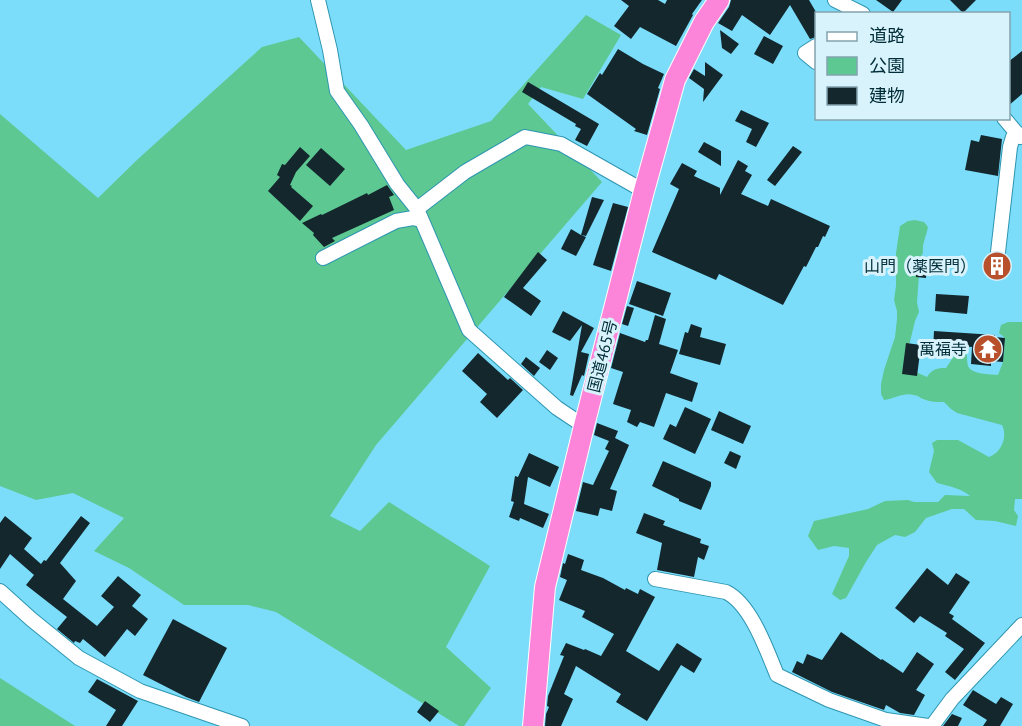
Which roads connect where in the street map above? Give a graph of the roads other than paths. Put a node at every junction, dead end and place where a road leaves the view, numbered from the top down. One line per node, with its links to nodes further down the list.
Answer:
1 (318, 0): 10 (street)
2 (719, 0): 9 (highway, 国道465号)
3 (835, 0): 4 (street)
4 (859, 12)
5 (815, 47): 6 (street)
6 (815, 61)
7 (1006, 120): 8 (street)
8 (1019, 135): 12 (street)
9 (644, 191): 10 (street); 13 (highway, 国道465号)
10 (419, 214): 11 (street); 13 (street)
11 (323, 258)
12 (997, 261)
13 (584, 426): 18 (highway, 国道465号)
14 (655, 579): 19 (street)
15 (0, 591): 17 (street)
16 (1022, 625): 19 (street)
17 (242, 726)
18 (532, 726)
19 (930, 726)

